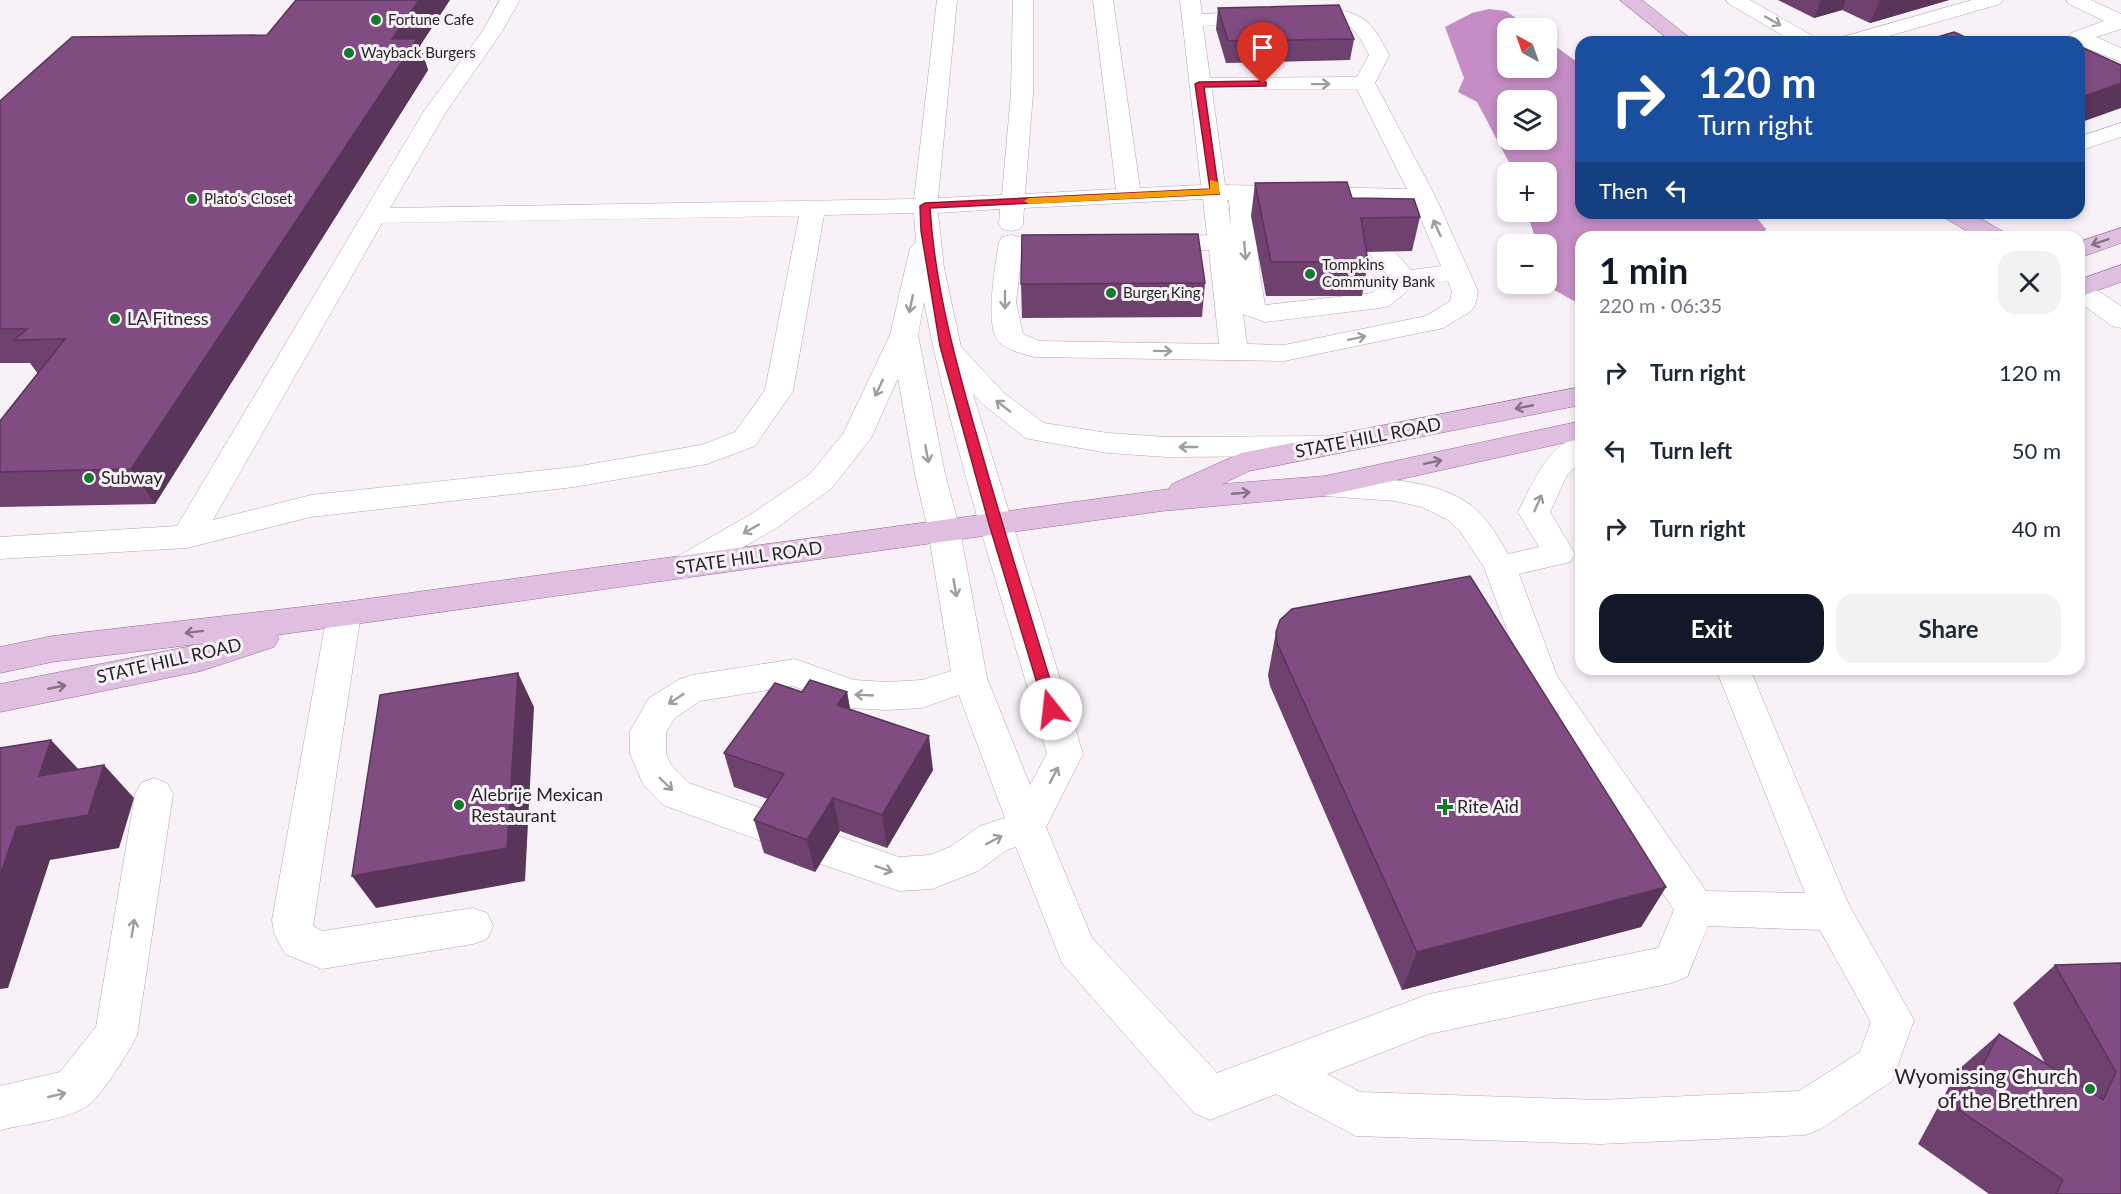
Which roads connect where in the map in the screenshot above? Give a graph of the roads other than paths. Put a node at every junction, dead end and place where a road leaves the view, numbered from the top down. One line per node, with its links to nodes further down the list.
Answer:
1 (510, 0): 25 (street)
2 (948, 0): 26 (street)
3 (1023, 0): 23 (street)
4 (1103, 0): 21 (street)
5 (1630, 0): 10 (main road)
6 (1736, 0): 11 (street, one-way to 11)
7 (1993, 0): 12 (street)
8 (2076, 0): 13 (street)
9 (1191, 11): 16 (street); 17 (street)
10 (1677, 36)
11 (1799, 36)
12 (1867, 36)
13 (2082, 36)
14 (2085, 44): 15 (street)
15 (2121, 56)
16 (1364, 83): 17 (street, one-way to 16); 22 (street)
17 (1199, 84): 20 (street)
18 (2121, 130): 19 (street)
19 (2085, 142)
20 (1227, 192): 21 (street); 22 (street); 30 (street); 39 (street, one-way to 39)
21 (1129, 196): 23 (street)
22 (1423, 196): 34 (street, one-way to 22)
23 (1012, 201): 26 (street); 43 (street, one-way to 43)
24 (813, 208): 25 (street); 26 (street); 53 (street)
25 (373, 216): 53 (street)
26 (926, 218): 41 (street, one-way to 41); 42 (street)
27 (1964, 219): 28 (main road)
28 (1985, 231)
29 (2121, 235): 32 (main road, one-way to 32)
30 (1221, 242): 31 (street); 43 (street)
31 (1128, 244)
32 (2085, 248)
33 (1380, 251): 36 (street)
34 (1457, 272): 36 (street); 44 (street, one-way to 34)
35 (2121, 273): 37 (main road)
36 (1405, 279): 39 (street)
37 (2085, 287)
38 (2085, 293): 40 (street)
39 (1253, 310): 44 (street)
40 (2121, 320)
41 (904, 335): 52 (street, one-way to 52); 56 (street, one-way to 56)
42 (946, 346): 47 (street, one-way to 42); 51 (street)
43 (1234, 352): 44 (street)
44 (1267, 352)
45 (1575, 397): 47 (main road, STATE HILL ROAD, one-way to 47)
46 (1575, 431): 49 (main road, STATE HILL ROAD, one-way to 46)
47 (1330, 446): 50 (main road, STATE HILL ROAD)
48 (1575, 451): 55 (street, one-way to 48)
49 (1325, 486): 50 (main road, STATE HILL ROAD, one-way to 49); 55 (street)
50 (1162, 500): 51 (main road, STATE HILL ROAD)
51 (995, 524): 52 (main road, STATE HILL ROAD); 63 (street, one-way to 51)
52 (944, 530): 56 (main road, STATE HILL ROAD); 60 (street, one-way to 60)
53 (187, 537): 54 (street)
54 (0, 548)
55 (1493, 553): 66 (street)
56 (684, 567): 57 (main road, STATE HILL ROAD)
57 (339, 614): 58 (main road, STATE HILL ROAD, one-way to 58); 61 (main road, STATE HILL ROAD, one-way to 57); 68 (street)
58 (0, 660)
59 (1735, 675): 67 (street)
60 (970, 678): 63 (street); 64 (street, one-way to 64)
61 (0, 698)
62 (154, 794): 70 (street, one-way to 62)
63 (1027, 827): 65 (street, one-way to 63); 69 (street)
64 (778, 831)
65 (829, 850)
66 (1695, 908): 67 (street); 69 (street)
67 (1832, 912): 69 (street)
68 (473, 926)
69 (1278, 1071)
70 (0, 1108)

